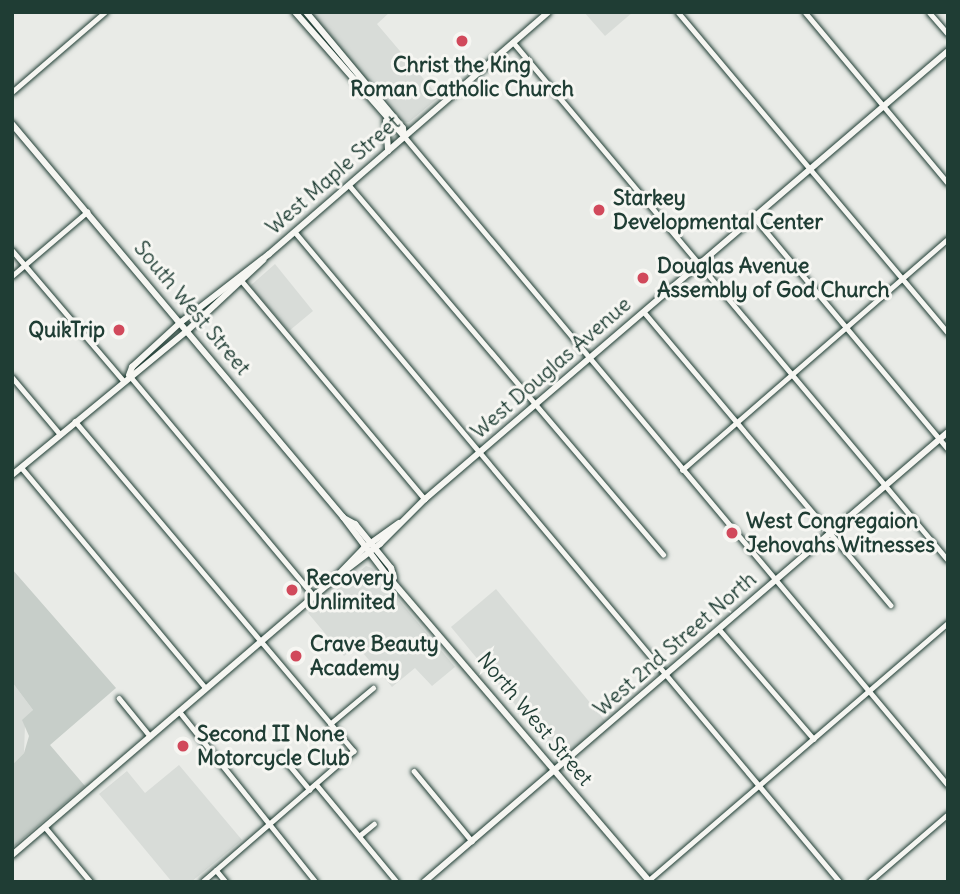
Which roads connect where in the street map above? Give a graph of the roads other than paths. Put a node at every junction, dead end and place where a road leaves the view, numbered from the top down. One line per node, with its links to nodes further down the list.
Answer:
1 (104, 12): 11 (street)
2 (295, 12): 13 (street)
3 (306, 12): 15 (street)
4 (548, 12): 9 (street, West Maple Street)
5 (678, 12): 17 (street)
6 (805, 12): 12 (street)
7 (929, 12): 8 (street)
8 (948, 34)
9 (513, 42): 15 (street, West Maple Street); 26 (street)
10 (948, 51): 12 (street, West Douglas Avenue)
11 (12, 92)
12 (884, 106): 17 (street, West Douglas Avenue); 18 (street)
13 (386, 119): 15 (street); 16 (street)
14 (12, 124): 20 (street, South West Street)
15 (404, 136): 16 (street, West Maple Street); 39 (street)
16 (388, 150): 19 (street, West Maple Street)
17 (810, 168): 21 (street, West Douglas Avenue); 30 (street)
18 (948, 183)
19 (349, 185): 22 (street, West Maple Street); 43 (street)
20 (87, 212): 27 (street); 35 (street, South West Street)
21 (753, 216): 26 (street, West Douglas Avenue); 36 (street)
22 (294, 232): 25 (street, West Maple Street); 50 (street)
23 (948, 239): 30 (street)
24 (12, 250): 27 (street)
25 (269, 254): 28 (street, West Maple Street); 31 (street, West Maple Street)
26 (698, 264): 34 (street, West Douglas Avenue); 40 (street)
27 (25, 265): 29 (street); 42 (street)
28 (237, 275): 31 (street); 32 (street, West Maple Street)
29 (12, 276)
30 (902, 278): 36 (street); 38 (street)
31 (243, 282): 33 (street, West Maple Street); 55 (street)
32 (209, 298): 33 (street); 35 (street, West Maple Street)
33 (216, 306): 37 (street, West Maple Street)
34 (643, 311): 39 (street, West Douglas Avenue); 45 (street)
35 (181, 322): 37 (street, South West Street); 42 (street, West Maple Street)
36 (846, 327): 40 (street); 48 (street)
37 (188, 330): 42 (street, West Maple Street); 56 (street, South West Street)
38 (948, 333)
39 (588, 359): 43 (street, West Douglas Avenue); 52 (street)
40 (791, 375): 45 (street); 54 (street)
41 (12, 377): 47 (street)
42 (126, 378): 44 (street, West Maple Street); 64 (street)
43 (534, 405): 50 (street, West Douglas Avenue); 60 (street)
44 (75, 421): 47 (street, West Maple Street); 68 (street)
45 (736, 422): 52 (street); 57 (street)
46 (948, 432): 48 (street, West 2nd Street North)
47 (60, 434): 51 (street, West Maple Street)
48 (939, 439): 49 (street); 54 (street, West 2nd Street North)
49 (948, 449)
50 (478, 453): 55 (street, West Douglas Avenue); 69 (street)
51 (21, 467): 53 (street, West Maple Street); 70 (street)
52 (681, 470): 63 (street)
53 (12, 475)
54 (885, 486): 57 (street, West 2nd Street North); 61 (street)
55 (425, 499): 58 (street, West Douglas Avenue)
56 (343, 517): 58 (street, South West Street); 59 (street, South West Street)
57 (831, 532): 63 (street, West 2nd Street North); 65 (street)
58 (373, 546): 59 (street, West Douglas Avenue); 62 (street, North West Street)
59 (366, 551): 62 (street, North West Street); 64 (street, West Douglas Avenue)
60 (663, 554)
61 (948, 561)
62 (394, 578): 79 (street, North West Street)
63 (775, 581): 67 (street, West 2nd Street North); 72 (street)
64 (314, 596): 68 (street, West Douglas Avenue)
65 (891, 605)
66 (948, 623): 72 (street)
67 (719, 629): 69 (street, West 2nd Street North); 77 (street)
68 (261, 641): 70 (street, West Douglas Avenue); 75 (street)
69 (665, 676): 79 (street, West 2nd Street North); 83 (street)
70 (206, 688): 74 (street, West Douglas Avenue)
71 (373, 688): 75 (street)
72 (868, 692): 77 (street); 82 (street)
73 (119, 698): 76 (street)
74 (179, 711): 76 (street, West Douglas Avenue); 86 (street)
75 (330, 724): 81 (street)
76 (150, 736): 88 (street, West Douglas Avenue)
77 (814, 739): 83 (street)
78 (281, 755): 84 (street)
79 (555, 770): 90 (street, West 2nd Street North); 93 (street, North West Street)
80 (414, 771): 90 (street)
81 (316, 784): 84 (street); 89 (street)
82 (948, 785)
83 (758, 786): 93 (street); 100 (street)
84 (310, 790): 86 (street)
85 (948, 814): 101 (street)
86 (271, 823): 92 (street); 97 (street)
87 (374, 824): 89 (street)
88 (45, 827): 91 (street, West Douglas Avenue); 94 (street)
89 (359, 836): 98 (street)
90 (472, 841): 99 (street, West 2nd Street North)
91 (12, 855)
92 (216, 870): 95 (street); 96 (street)
93 (649, 881)
94 (91, 882)
95 (203, 882)
96 (226, 882)
97 (316, 882)
98 (397, 882)
99 (424, 882)
100 (840, 882)
101 (869, 882)

